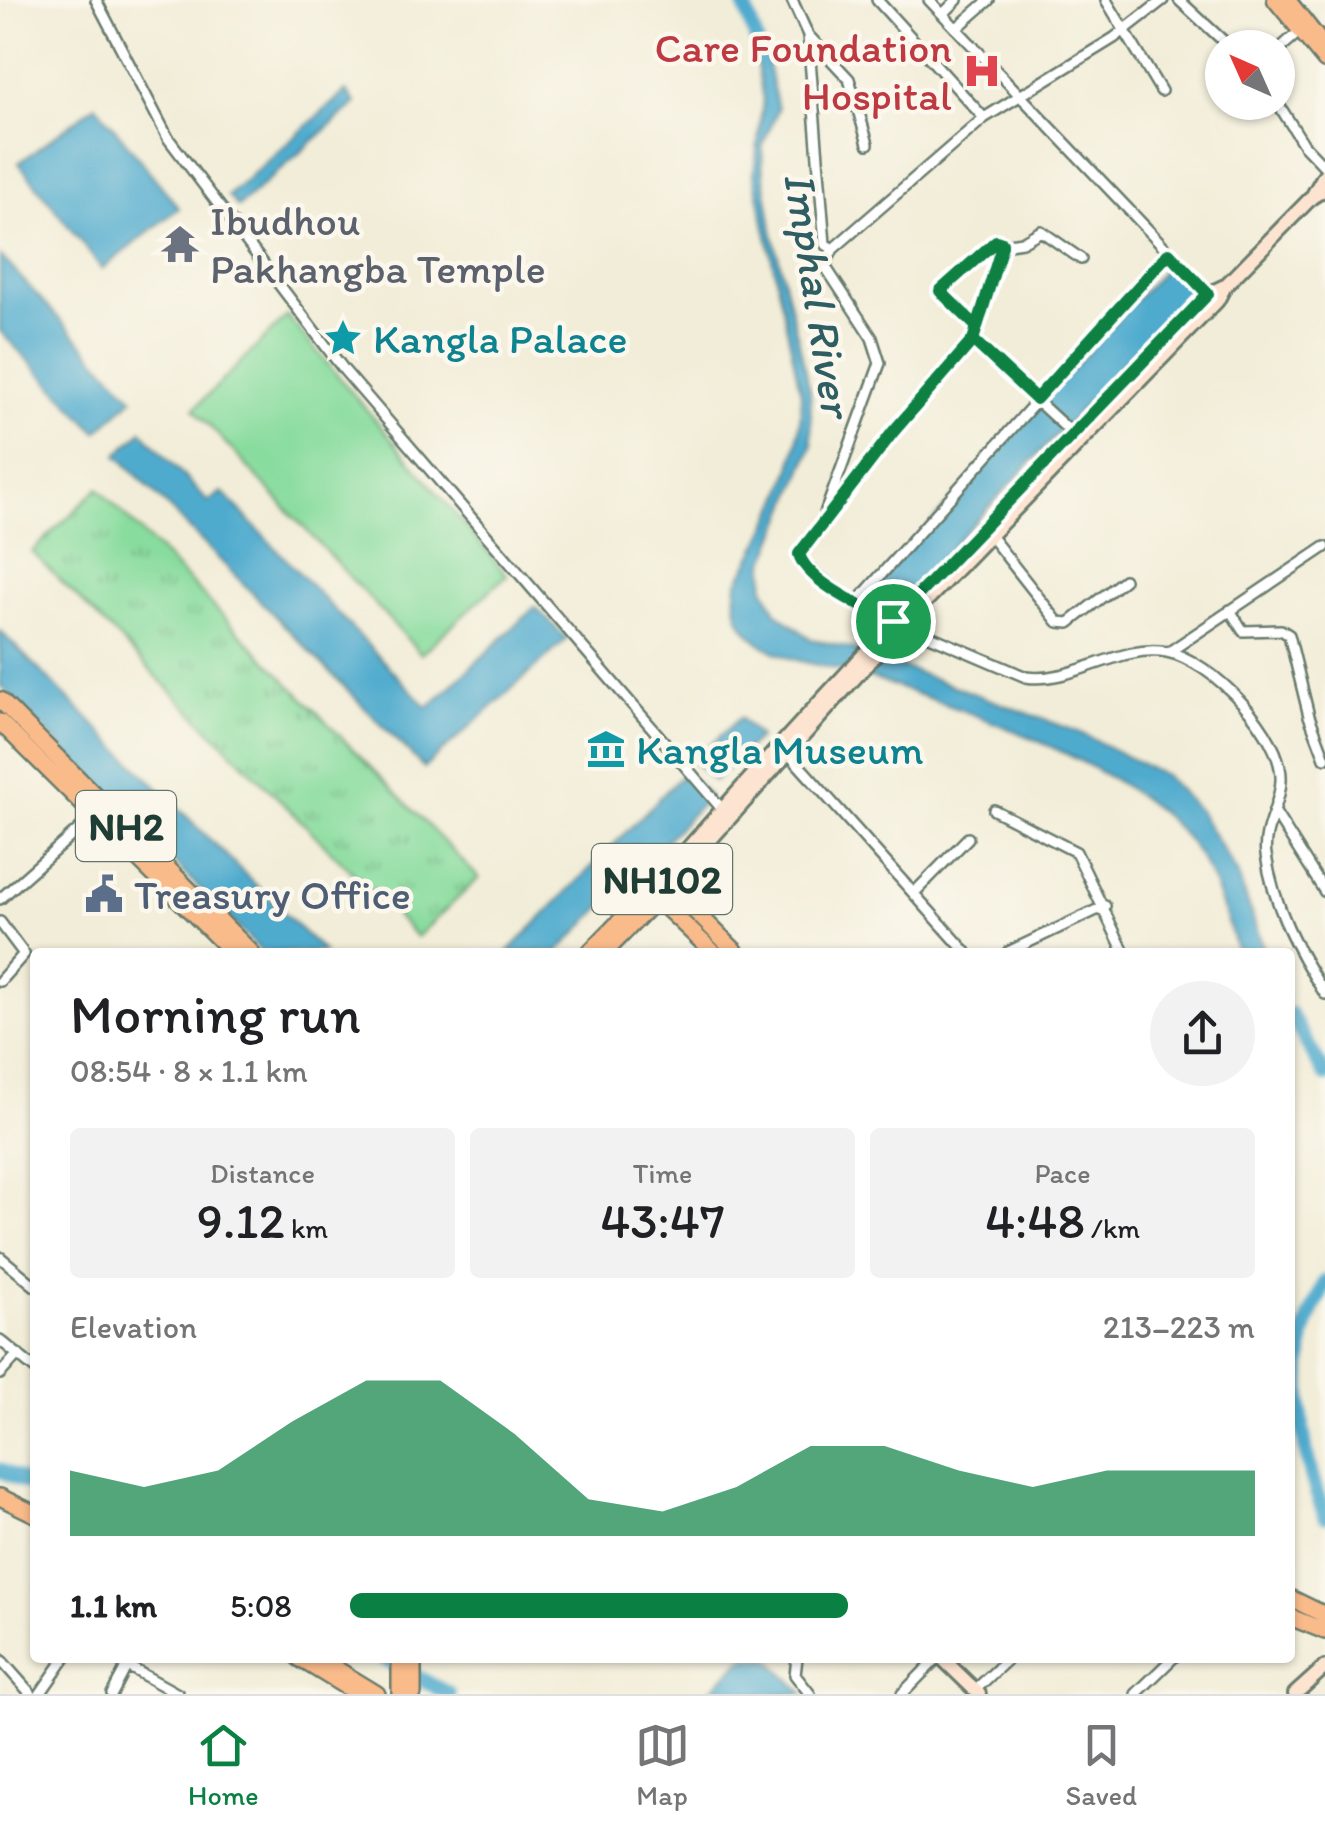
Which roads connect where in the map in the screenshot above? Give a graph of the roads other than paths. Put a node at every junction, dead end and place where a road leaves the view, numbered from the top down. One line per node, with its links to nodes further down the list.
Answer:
1 (96, 0): 49 (street)
2 (792, 0): 17 (street)
3 (878, 0): 23 (street)
4 (929, 0): 12 (street)
5 (957, 0): 12 (street)
6 (989, 0): 13 (street)
7 (1106, 0): 15 (street)
8 (1163, 0): 15 (street)
9 (1179, 0): 14 (street)
10 (1275, 0): 16 (main road)
11 (1288, 0): 19 (main road)
12 (944, 13): 13 (street)
13 (958, 28): 22 (street)
14 (1211, 30)
15 (1126, 31): 21 (street); 22 (street)
16 (1300, 31): 18 (street); 20 (main road)
17 (808, 35): 25 (street); 28 (street)
18 (1295, 35)
19 (1325, 47)
20 (1325, 61)
21 (1162, 91)
22 (1017, 94): 23 (street); 29 (street)
23 (984, 118): 28 (street)
24 (1288, 120): 26 (street)
25 (868, 144)
26 (1322, 185): 31 (street)
27 (1002, 246): 30 (street); 32 (street); 32 (street)
28 (832, 250): 36 (street)
29 (1169, 253): 31 (street); 34 (street)
30 (1080, 259)
31 (1212, 298): 35 (street); 37 (street)
32 (977, 327): 33 (street)
33 (973, 340): 34 (street); 36 (street)
34 (1036, 399): 35 (street); 40 (street)
35 (1069, 430): 42 (street)
36 (821, 524): 40 (street)
37 (992, 538): 39 (street); 42 (street)
38 (1325, 547): 41 (street)
39 (1124, 580)
40 (855, 604): 42 (street)
41 (1230, 610): 43 (street); 48 (street)
42 (895, 626): 43 (street); 44 (street)
43 (1169, 652): 51 (street)
44 (832, 697): 47 (street); 49 (street)
45 (0, 700): 62 (highway, NH2)
46 (0, 722): 52 (highway, NH2)
47 (788, 753): 54 (street); 56 (street)
48 (1325, 758)
49 (722, 808): 54 (street)
50 (994, 810): 59 (street)
51 (1274, 811): 55 (street); 71 (street)
52 (95, 816): 58 (street); 61 (highway, NH2)
53 (968, 838): 56 (street)
54 (666, 882): 57 (highway, NH102); 66 (highway, NH102)
55 (1325, 892)
56 (914, 893): 67 (street)
57 (653, 895): 63 (highway, NH102); 64 (highway, NH102); 65 (highway, NH102)
58 (0, 899)
59 (1105, 906): 68 (street); 69 (street)
60 (0, 922): 70 (street)
61 (228, 948)
62 (247, 948)
63 (594, 948)
64 (607, 948)
65 (708, 948)
66 (732, 948)
67 (962, 948)
68 (1016, 948)
69 (1122, 948)
70 (0, 981)
71 (1325, 994)
72 (0, 1257): 73 (street)
73 (30, 1282)
74 (0, 1340): 75 (street)
75 (18, 1354): 76 (street); 77 (street)
76 (30, 1365)
77 (0, 1374)
78 (0, 1497): 80 (highway)
79 (0, 1508): 81 (highway)
80 (30, 1512)
81 (30, 1523)
82 (1295, 1600): 83 (highway)
83 (1325, 1614)
84 (1295, 1619): 85 (highway)
85 (1325, 1631)
86 (0, 1659): 102 (street)
87 (62, 1663): 103 (street)
88 (128, 1663): 104 (street)
89 (132, 1663): 105 (street)
90 (308, 1663): 106 (highway)
91 (326, 1663): 107 (highway)
92 (401, 1663): 100 (highway)
93 (413, 1663): 100 (highway)
94 (796, 1663): 108 (street)
95 (934, 1663): 109 (street)
96 (945, 1663): 101 (street)
97 (1004, 1663): 101 (street)
98 (1168, 1663): 110 (street)
99 (1325, 1667): 111 (street)
100 (404, 1692)
101 (977, 1692)
102 (31, 1694)
103 (40, 1694)
104 (112, 1694)
105 (178, 1694)
106 (358, 1694)
107 (377, 1694)
108 (810, 1694)
109 (902, 1694)
110 (1136, 1694)
111 (1295, 1694)

